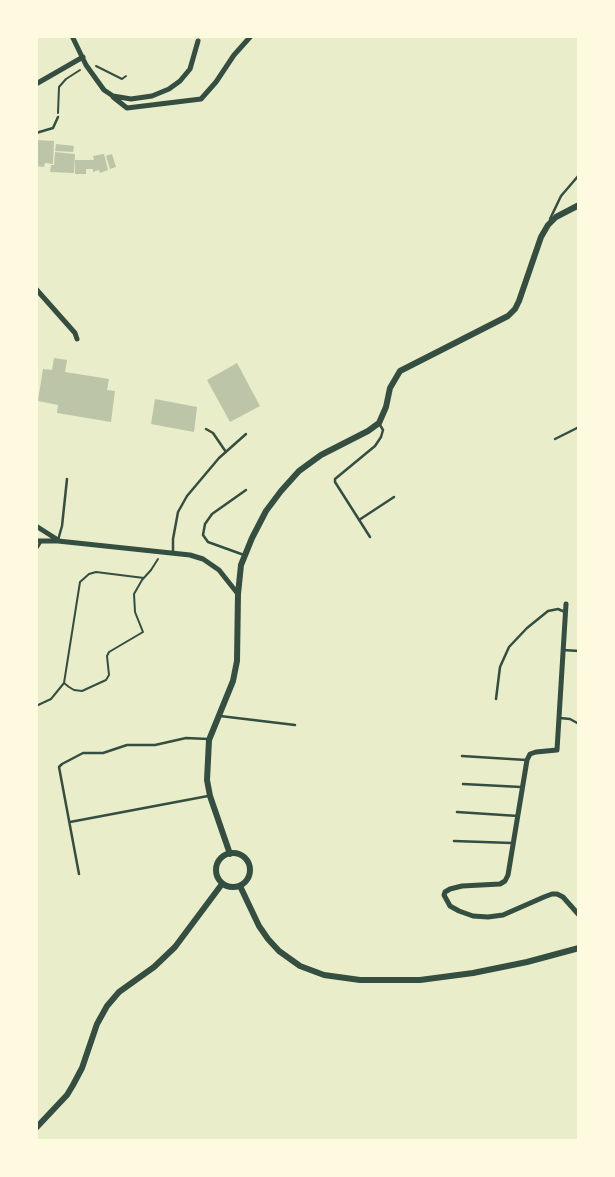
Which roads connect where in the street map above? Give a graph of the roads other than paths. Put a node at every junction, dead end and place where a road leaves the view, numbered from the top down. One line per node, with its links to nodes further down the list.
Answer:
1 (72, 36): 4 (street)
2 (251, 36): 6 (street)
3 (198, 41): 6 (street)
4 (83, 57): 5 (street); 6 (street)
5 (36, 84)
6 (113, 96)
7 (58, 117): 8 (lane)
8 (36, 133)
9 (579, 175): 11 (lane)
10 (579, 205): 11 (street)
11 (548, 225): 14 (street)
12 (36, 289): 13 (street)
13 (77, 339)
14 (379, 423): 23 (lane); 30 (street)
15 (579, 427): 18 (lane)
16 (206, 429): 19 (lane)
17 (246, 434): 19 (lane)
18 (555, 438)
19 (226, 452): 29 (lane)
20 (67, 479): 26 (lane)
21 (246, 490): 30 (lane)
22 (394, 496): 23 (lane)
23 (359, 520): 25 (lane)
24 (36, 526): 26 (street)
25 (370, 537)
26 (58, 540): 27 (street); 29 (street)
27 (39, 541): 28 (lane)
28 (36, 550)
29 (173, 554): 31 (street)
30 (245, 555): 31 (street)
31 (238, 594): 37 (street)
32 (566, 604): 33 (street)
33 (565, 612): 34 (street); 36 (lane)
34 (563, 650): 35 (lane); 38 (street)
35 (579, 651)
36 (496, 699)
37 (218, 716): 40 (lane); 41 (street)
38 (559, 718): 39 (lane); 43 (street)
39 (579, 724)
40 (295, 725)
41 (209, 740): 46 (street); 49 (lane)
42 (462, 756): 43 (lane)
43 (527, 760): 45 (street)
44 (463, 784): 45 (lane)
45 (522, 787): 48 (street)
46 (210, 796): 49 (lane); 52 (street)
47 (457, 812): 48 (lane)
48 (518, 816): 51 (street)
49 (70, 822): 53 (lane)
50 (454, 841): 51 (lane)
51 (513, 843): 56 (street)
52 (230, 854): 54 (street); 55 (street)
53 (79, 874)
54 (222, 884): 55 (street); 58 (street)
55 (240, 886): 57 (street)
56 (579, 915)
57 (579, 948)
58 (36, 1128)

